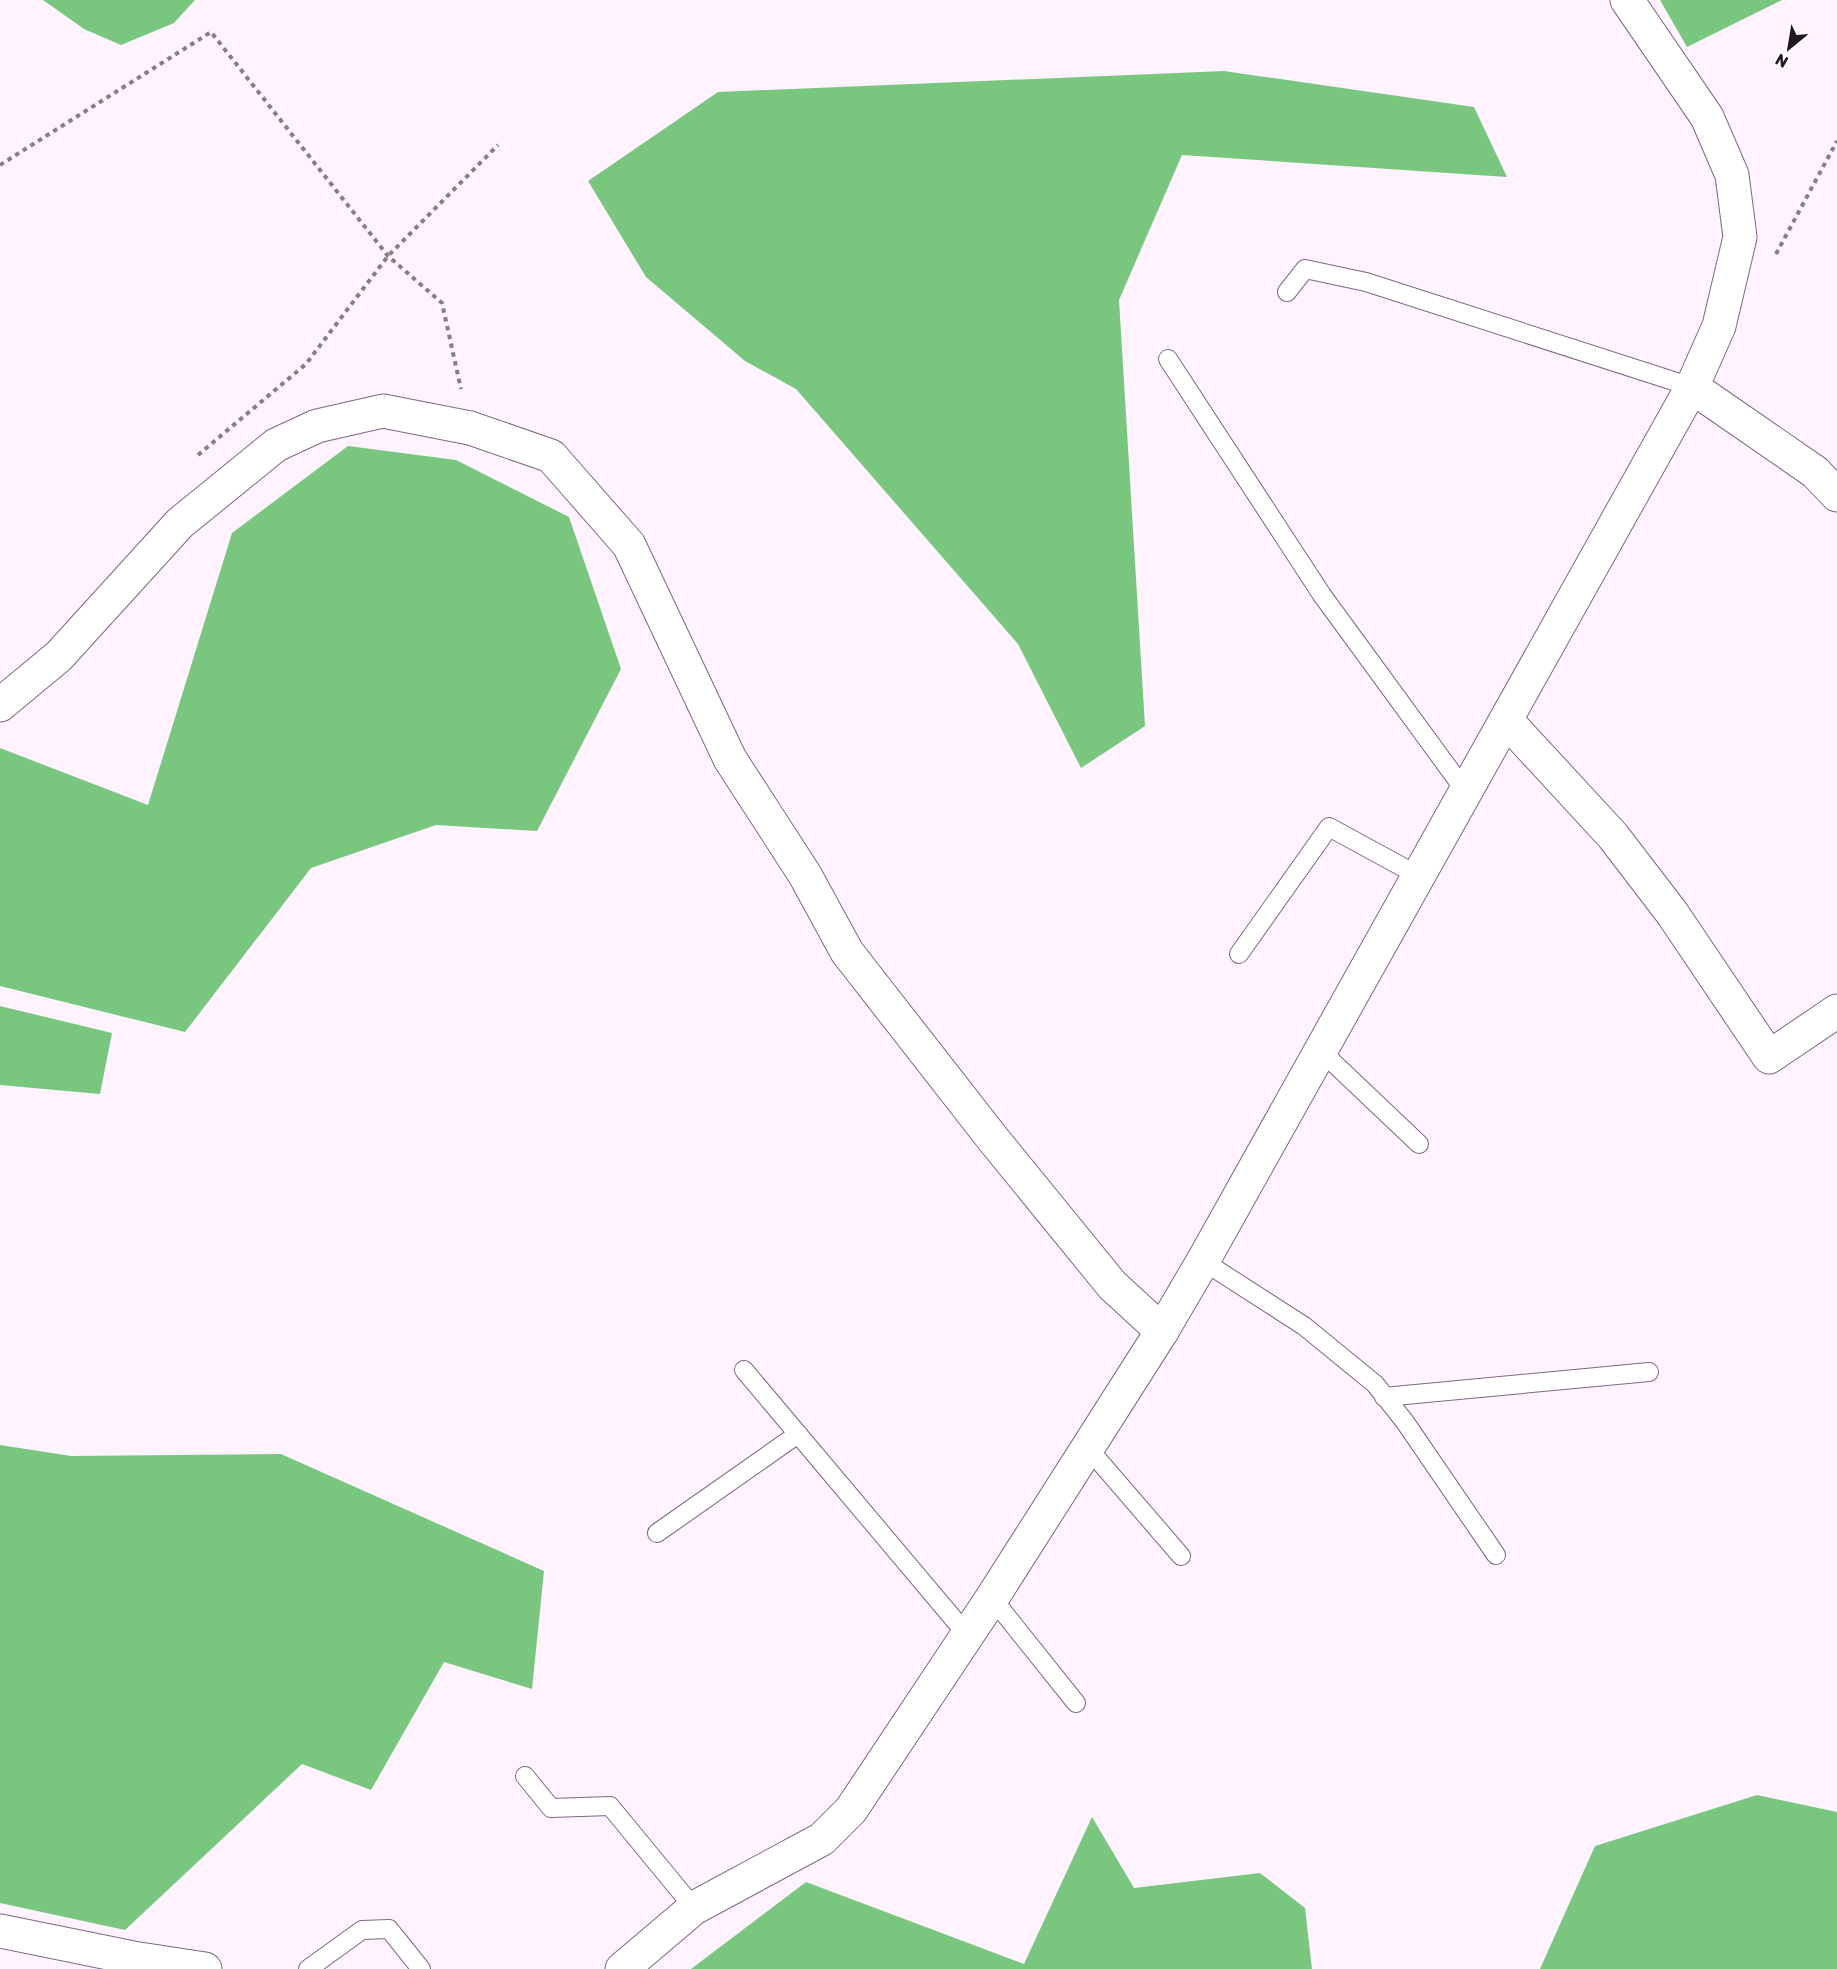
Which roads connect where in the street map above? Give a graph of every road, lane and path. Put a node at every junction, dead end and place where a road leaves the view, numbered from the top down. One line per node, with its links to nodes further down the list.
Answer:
1 (1627, 0): 9 (street)
2 (1837, 141): 5 (path)
3 (498, 145): 6 (path)
4 (0, 165): 6 (path)
5 (1776, 255)
6 (388, 256): 10 (path); 11 (path)
7 (1287, 292): 9 (lane)
8 (1168, 359): 15 (lane)
9 (1692, 387): 12 (street); 14 (street)
10 (470, 428): 13 (street); 22 (street)
11 (198, 455)
12 (1837, 495)
13 (0, 705)
14 (1506, 720): 15 (street); 18 (street)
15 (1466, 792): 16 (street)
16 (1419, 876): 17 (lane); 19 (street)
17 (1239, 954)
18 (1837, 1011)
19 (1321, 1051): 20 (lane); 21 (street)
20 (1419, 1144)
21 (1203, 1262): 22 (street); 25 (lane)
22 (1162, 1331): 27 (street)
23 (744, 1370): 26 (lane)
24 (1649, 1372): 25 (lane)
25 (1384, 1397): 29 (lane)
26 (798, 1434): 28 (lane); 32 (lane)
27 (1088, 1448): 30 (lane); 31 (street)
28 (657, 1533)
29 (1496, 1555)
30 (1181, 1556)
31 (992, 1598): 32 (street); 33 (lane)
32 (968, 1636): 35 (street)
33 (1076, 1703)
34 (525, 1776): 35 (lane)
35 (693, 1908): 40 (street)
36 (0, 1931): 37 (street)
37 (205, 1969)
38 (308, 1969): 39 (lane)
39 (421, 1969)
40 (622, 1969)

